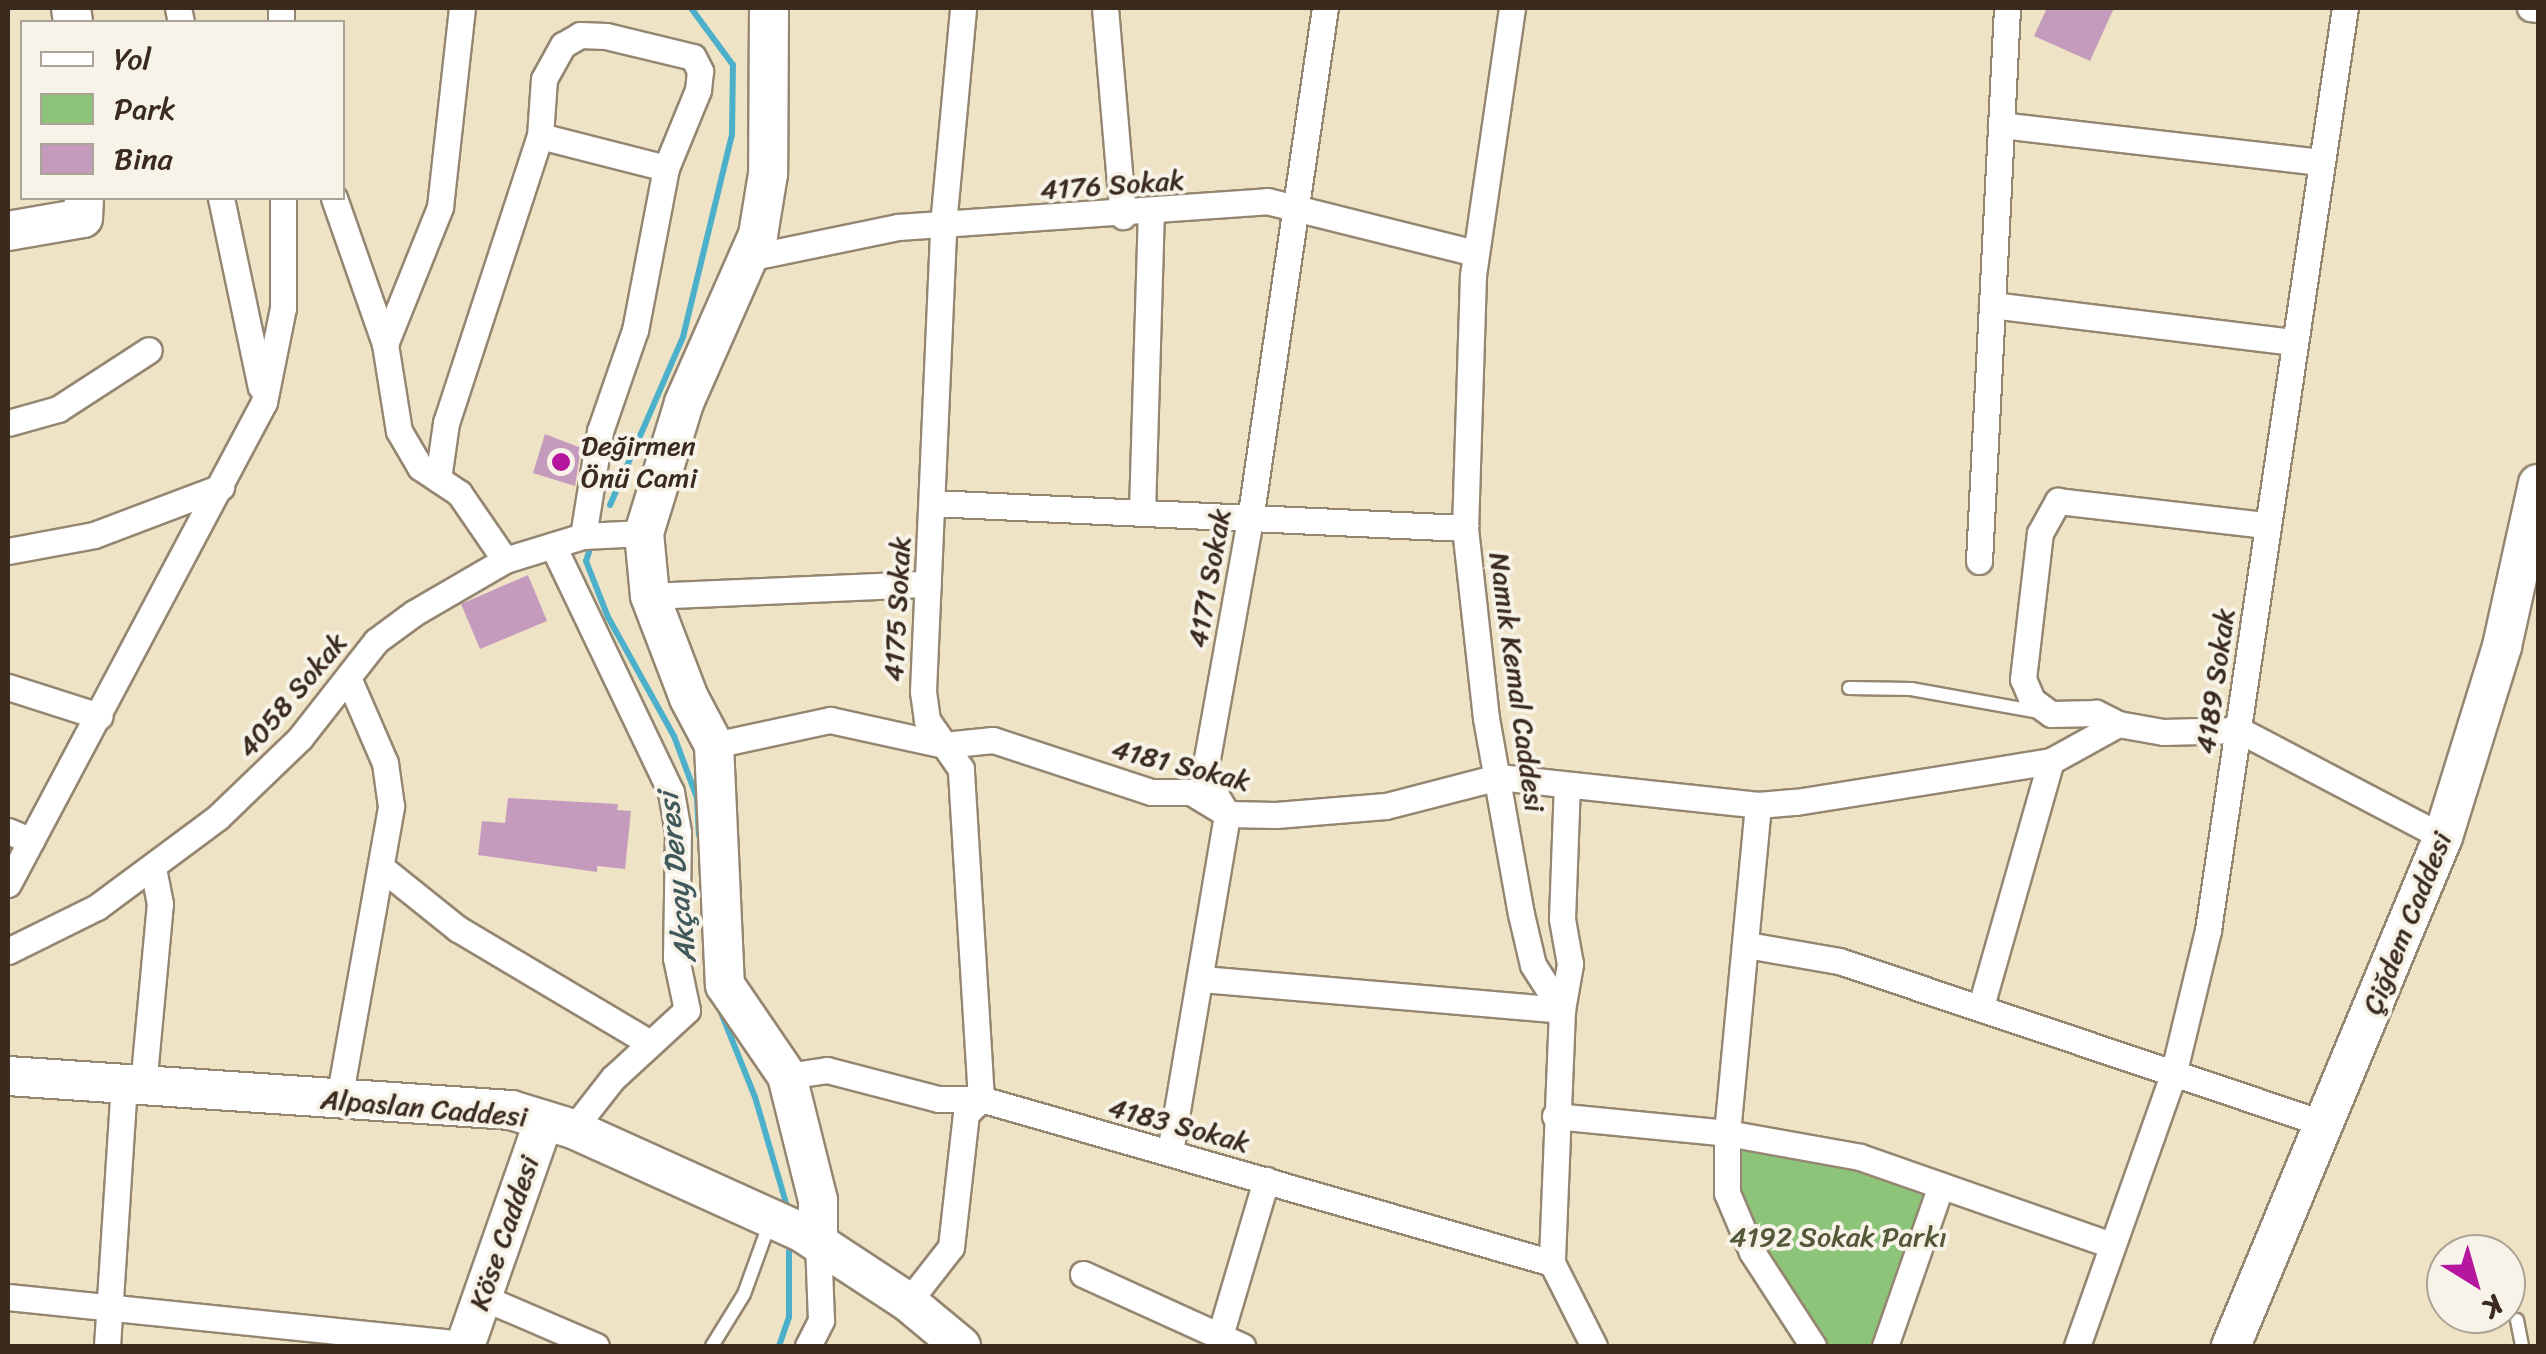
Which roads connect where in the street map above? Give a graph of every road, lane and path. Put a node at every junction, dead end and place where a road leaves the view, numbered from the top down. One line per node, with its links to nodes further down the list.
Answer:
1 (462, 8): 28 (street)
2 (769, 8): 25 (street)
3 (963, 8): 22 (street, 4175 Sokak)
4 (1105, 8): 21 (street)
5 (1324, 8): 19 (street, 4171 Sokak)
6 (1512, 8): 24 (street, Namık Kemal Caddesi)
7 (2007, 8): 11 (street)
8 (2344, 8): 13 (street, 4189 Sokak)
9 (2530, 8): 10 (street)
10 (2538, 9)
11 (2001, 125): 13 (street); 26 (street)
12 (540, 136): 14 (street); 14 (street); 32 (street)
13 (2319, 162): 27 (street, 4189 Sokak)
14 (666, 168): 41 (street)
15 (84, 200): 23 (street)
16 (221, 200): 30 (street)
17 (283, 200): 30 (street)
18 (335, 200): 28 (street)
19 (1296, 210): 20 (street, 4176 Sokak); 24 (street, 4176 Sokak); 37 (street, 4171 Sokak)
20 (1151, 214): 21 (street, 4176 Sokak); 36 (street)
21 (1123, 216): 22 (street, 4176 Sokak)
22 (943, 225): 25 (street, 4176 Sokak); 35 (street, 4175 Sokak)
23 (8, 231)
24 (1476, 253): 39 (street, Namık Kemal Caddesi)
25 (748, 258): 40 (street)
26 (1992, 305): 27 (street); 45 (street)
27 (2292, 342): 38 (street, 4189 Sokak)
28 (385, 344): 32 (street)
29 (150, 350): 31 (street)
30 (264, 402): 34 (street)
31 (8, 423)
32 (438, 479): 44 (street)
33 (2538, 484): 48 (street, Çiğdem Caddesi)
34 (221, 487): 43 (street); 53 (street)
35 (932, 503): 36 (street); 46 (street, 4175 Sokak)
36 (1142, 512): 37 (street)
37 (1250, 520): 39 (street); 62 (street, 4171 Sokak)
38 (2268, 525): 52 (street); 55 (street, 4189 Sokak)
39 (1465, 528): 59 (street, Namık Kemal Caddesi)
40 (644, 533): 41 (street, 4058 Sokak); 47 (street)
41 (583, 536): 42 (street, 4058 Sokak)
42 (554, 548): 44 (street, 4058 Sokak); 73 (street)
43 (8, 550)
44 (505, 560): 49 (street, 4058 Sokak)
45 (1979, 562)
46 (928, 584): 47 (street); 57 (street, 4175 Sokak)
47 (650, 596): 56 (street)
48 (2526, 607): 64 (street, Çiğdem Caddesi)
49 (348, 680): 65 (street, 4058 Sokak); 66 (street)
50 (8, 687): 53 (street)
51 (1849, 688): 52 (lane)
52 (2051, 714): 54 (street)
53 (99, 716): 63 (street)
54 (2118, 724): 55 (street); 58 (street)
55 (2238, 730): 64 (street); 76 (street, 4189 Sokak)
56 (714, 745): 57 (street, 4181 Sokak); 75 (street)
57 (944, 745): 62 (street, 4181 Sokak); 79 (street, 4175 Sokak)
58 (2051, 761): 61 (street, 4181 Sokak); 71 (street)
59 (1498, 777): 60 (street, 4181 Sokak); 62 (street, 4181 Sokak); 72 (street, Namık Kemal Caddesi)
60 (1567, 785): 61 (street, 4181 Sokak); 72 (street)
61 (1758, 805): 68 (street)
62 (1227, 814): 70 (street)
63 (19, 836): 67 (street)
64 (2443, 838): 82 (street, Çiğdem Caddesi)
65 (153, 868): 69 (street, 4058 Sokak); 77 (street)
66 (382, 868): 73 (street); 78 (street)
67 (8, 884)
68 (1746, 945): 71 (street); 83 (street)
69 (8, 951)
70 (1202, 979): 72 (street); 84 (street)
71 (1981, 1006): 76 (street)
72 (1562, 1010): 80 (street)
73 (648, 1042): 81 (street)
74 (8, 1076): 77 (street, Alpaslan Caddesi)
75 (787, 1076): 79 (street, 4183 Sokak); 88 (street)
76 (2173, 1076): 82 (street); 89 (street, 4189 Sokak)
77 (133, 1085): 78 (street, Alpaslan Caddesi); 95 (street)
78 (339, 1099): 81 (street, Alpaslan Caddesi)
79 (981, 1099): 84 (street, 4183 Sokak); 94 (street, 4175 Sokak)
80 (1554, 1116): 83 (street); 90 (street)
81 (558, 1124): 87 (street, Alpaslan Caddesi); 93 (street, Köse Caddesi)
82 (2325, 1124): 107 (street, Çiğdem Caddesi)
83 (1727, 1133): 86 (street); 104 (street)
84 (1170, 1152): 85 (street, 4183 Sokak)
85 (1266, 1180): 90 (street, 4183 Sokak); 96 (street)
86 (1941, 1185): 89 (street); 105 (street)
87 (772, 1218): 88 (street, Alpaslan Caddesi); 101 (lane)
88 (818, 1242): 94 (street, Alpaslan Caddesi); 102 (street)
89 (2111, 1245): 106 (street, 4189 Sokak)
90 (1552, 1263): 97 (street)
91 (1083, 1274): 96 (street)
92 (8, 1297): 95 (street)
93 (482, 1297): 98 (street, Köse Caddesi); 100 (street)
94 (908, 1302): 103 (street, Alpaslan Caddesi)
95 (110, 1307): 98 (street); 99 (street)
96 (1230, 1343)
97 (1584, 1343)
98 (465, 1345)
99 (107, 1346)
100 (596, 1346)
101 (712, 1346)
102 (808, 1346)
103 (960, 1346)
104 (1813, 1346)
105 (1885, 1346)
106 (2077, 1346)
107 (2232, 1346)

